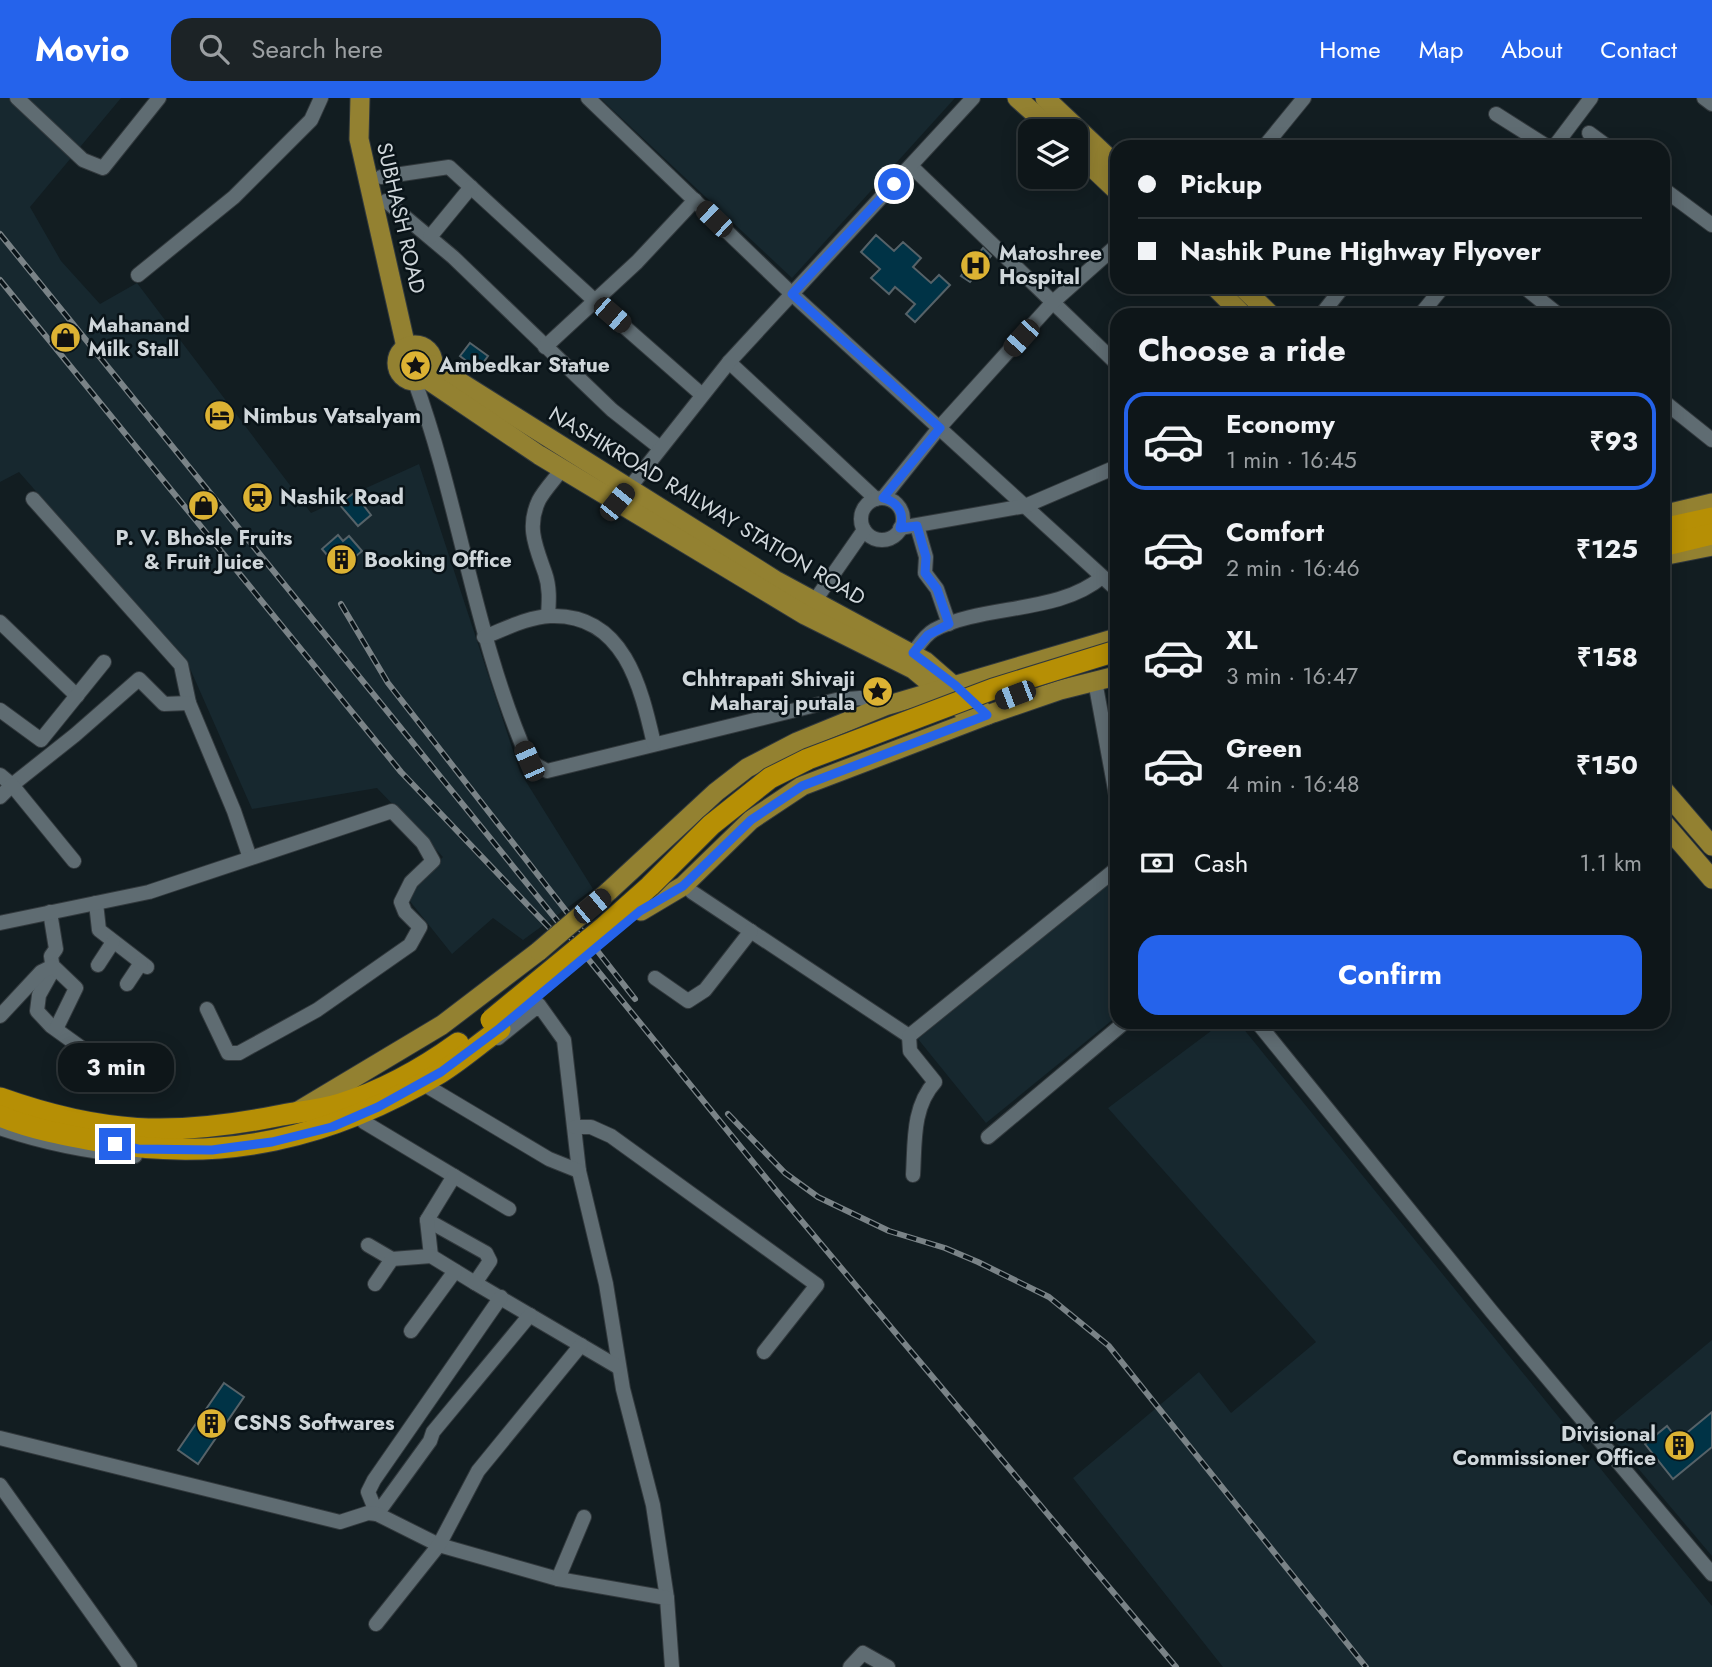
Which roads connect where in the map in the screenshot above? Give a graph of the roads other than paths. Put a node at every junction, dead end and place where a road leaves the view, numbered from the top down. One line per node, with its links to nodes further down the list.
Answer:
1 (17, 98): 2 (street)
2 (159, 98)
3 (321, 98): 33 (street)
4 (360, 98): 47 (main road, SUBHASH ROAD)
5 (373, 98): 24 (main road, SUBHASH ROAD)
6 (588, 98): 28 (street)
7 (974, 98): 23 (street)
8 (1017, 98): 15 (main road)
9 (1045, 98): 21 (main road)
10 (1304, 98): 17 (street)
11 (1591, 98): 19 (street)
12 (1704, 98): 13 (street)
13 (1712, 104)
14 (1496, 114): 18 (street)
15 (1041, 119)
16 (1589, 133): 20 (street)
17 (1270, 140)
18 (1537, 140)
19 (1559, 140)
20 (1598, 140)
21 (1110, 159)
22 (1088, 163): 25 (main road)
23 (911, 166): 34 (street); 41 (street)
24 (381, 177): 26 (street); 29 (main road, SUBHASH ROAD)
25 (1110, 184)
26 (471, 187): 31 (street); 40 (street)
27 (1670, 194): 30 (street)
28 (695, 200): 34 (street); 40 (street)
29 (386, 201): 31 (street); 47 (main road, SUBHASH ROAD)
30 (1712, 225)
31 (430, 237): 48 (street)
32 (1110, 251): 41 (street)
33 (138, 275)
34 (792, 294): 50 (street); 54 (street)
35 (1222, 294): 42 (main road)
36 (1249, 294): 43 (main road)
37 (1338, 294): 44 (street)
38 (1437, 294): 45 (street)
39 (1532, 294): 46 (street)
40 (594, 300): 48 (street); 52 (street)
41 (1053, 302): 49 (street); 54 (street)
42 (1236, 308)
43 (1264, 308)
44 (1326, 308)
45 (1426, 308)
46 (1550, 308)
47 (411, 346): 51 (main road); 51 (main road)
48 (545, 347): 56 (street)
49 (1110, 357)
50 (729, 362): 52 (street); 60 (street)
51 (425, 375): 57 (main road); 59 (main road, NASHIKROAD RAILWAY STATION ROAD); 80 (street)
52 (701, 394): 56 (street)
53 (1670, 406): 55 (street)
54 (940, 428): 60 (street); 63 (street)
55 (1712, 440)
56 (659, 447): 59 (street)
57 (562, 469): 59 (main road); 77 (street)
58 (1110, 470): 63 (street)
59 (623, 495): 76 (main road)
60 (880, 498): 68 (street); 69 (street)
61 (33, 499): 90 (street)
62 (1712, 503): 64 (main road)
63 (1025, 506): 66 (street); 74 (street)
64 (1670, 513)
65 (1712, 518): 67 (highway)
66 (917, 526): 68 (street); 79 (street)
67 (1670, 527)
68 (900, 528): 69 (street)
69 (864, 530): 76 (street)
70 (1712, 534): 71 (highway)
71 (1670, 543)
72 (1712, 546): 73 (main road)
73 (1670, 554)
74 (1102, 577): 75 (street); 79 (street)
75 (1110, 584)
76 (809, 609): 82 (main road, NASHIKROAD RAILWAY STATION ROAD); 88 (main road)
77 (548, 616): 80 (street); 94 (street)
78 (0, 622): 89 (street)
79 (949, 624): 82 (street)
80 (484, 637): 94 (street)
81 (1110, 640): 88 (main road)
82 (913, 653): 88 (main road, NASHIKROAD RAILWAY STATION ROAD)
83 (1110, 653): 119 (highway, bridge)
84 (104, 662): 89 (street)
85 (1110, 666): 108 (highway)
86 (1110, 677): 87 (main road)
87 (1095, 681): 93 (main road); 95 (street)
88 (948, 688): 91 (main road); 93 (main road)
89 (77, 696): 92 (street)
90 (189, 703): 97 (street); 102 (street)
91 (885, 706): 94 (street); 127 (main road, bridge)
92 (0, 710)
93 (981, 718): 106 (main road)
94 (654, 744)
95 (1110, 762)
96 (0, 775): 97 (street)
97 (12, 785): 98 (street); 103 (street)
98 (0, 797)
99 (1670, 797): 101 (main road)
100 (1670, 830): 105 (main road)
101 (1712, 846)
102 (250, 858): 107 (street); 117 (street)
103 (74, 860)
104 (1110, 874): 123 (street)
105 (1712, 879)
106 (687, 889): 108 (main road); 111 (street)
107 (96, 903): 109 (street); 112 (street)
108 (640, 911): 119 (highway)
109 (50, 912): 110 (street); 114 (street)
110 (0, 923)
111 (751, 931): 115 (street); 123 (street)
112 (113, 942): 113 (street); 116 (street)
113 (97, 965)
114 (53, 966): 118 (street); 120 (street); 120 (street)
115 (655, 978)
116 (127, 984)
117 (207, 1009)
118 (0, 1016)
119 (495, 1024): 127 (highway); 128 (highway)
120 (56, 1029): 124 (street)
121 (1117, 1029): 132 (street)
122 (1263, 1029): 155 (street)
123 (909, 1036): 134 (street)
124 (83, 1049)
125 (430, 1088): 129 (street); 130 (street); 133 (street)
126 (0, 1098): 127 (highway)
127 (295, 1113)
128 (0, 1116)
129 (364, 1122): 131 (street); 135 (street)
130 (575, 1127): 133 (street); 148 (street)
131 (0, 1128)
132 (988, 1137)
133 (579, 1171): 149 (street)
134 (913, 1175)
135 (454, 1176): 136 (street); 137 (street)
136 (509, 1209)
137 (427, 1220): 139 (street); 142 (street)
138 (368, 1245): 140 (street)
139 (432, 1256): 140 (street); 141 (street)
140 (392, 1259): 143 (street)
141 (454, 1271): 142 (street); 146 (street)
142 (475, 1283): 144 (street)
143 (375, 1284)
144 (500, 1297): 145 (street); 152 (street)
145 (530, 1315): 147 (street); 152 (street)
146 (411, 1331)
147 (581, 1345): 149 (street); 154 (street)
148 (764, 1352)
149 (618, 1367): 157 (street)
150 (0, 1438): 152 (street)
151 (0, 1485): 159 (street)
152 (377, 1514): 154 (street)
153 (584, 1517): 156 (street)
154 (439, 1545): 156 (street); 158 (street)
155 (1712, 1574)
156 (558, 1579): 157 (street)
157 (667, 1598): 160 (street)
158 (376, 1624)
159 (130, 1667)
160 (672, 1667)
161 (850, 1667): 162 (street)
162 (888, 1667)

